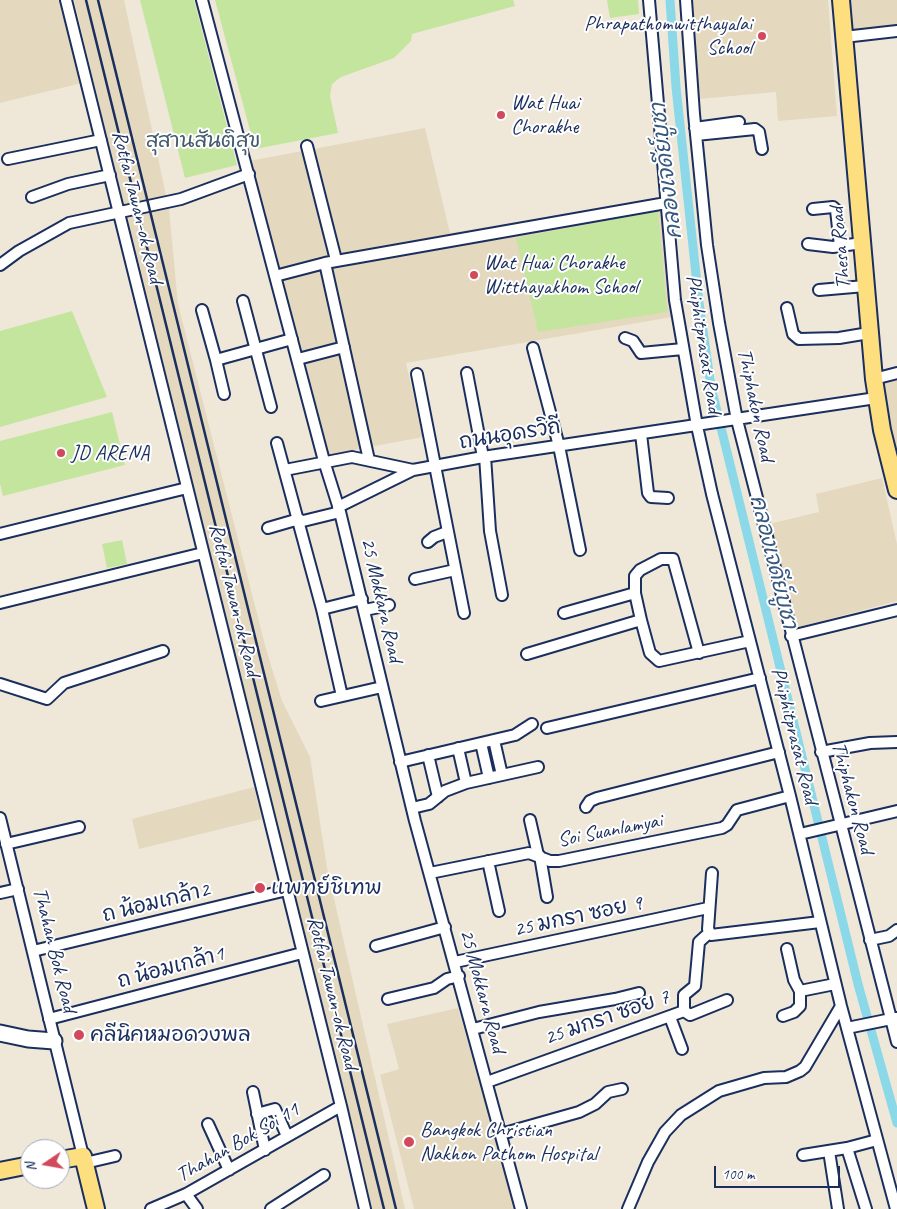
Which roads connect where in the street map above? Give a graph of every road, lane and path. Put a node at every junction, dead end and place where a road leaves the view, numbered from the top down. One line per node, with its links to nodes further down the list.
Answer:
1 (66, 0): 10 (street, Rotfai Tawan-ok Road)
2 (202, 0): 14 (street, 25 Mokkara Road)
3 (649, 0): 17 (street, Phiphitprasat Road)
4 (686, 0): 9 (street, Thiphakon Road)
5 (841, 0): 7 (main road, Thesa Road)
6 (897, 31): 7 (street)
7 (844, 37): 20 (main road, Thesa Road)
8 (739, 122): 9 (street)
9 (696, 132): 12 (street); 48 (street, Thiphakon Road)
10 (101, 140): 13 (street); 15 (street, Rotfai Tawan-ok Road)
11 (307, 146): 23 (street)
12 (762, 149)
13 (8, 159)
14 (249, 174): 19 (street); 26 (street, 25 Mokkara Road)
15 (110, 175): 16 (street); 19 (street, Rotfai Tawan-ok Road)
16 (32, 197)
17 (666, 203): 23 (street); 37 (street, Phiphitprasat Road)
18 (813, 209): 22 (street)
19 (119, 213): 25 (street); 60 (street, Rotfai Tawan-ok Road)
20 (862, 243): 22 (street); 27 (main road, Thesa Road)
21 (808, 244): 22 (street)
22 (840, 246)
23 (336, 260): 24 (street)
24 (325, 263): 26 (street); 35 (street)
25 (0, 265)
26 (275, 276): 34 (street, 25 Mokkara Road)
27 (865, 286): 28 (street); 32 (main road, Thesa Road)
28 (819, 290)
29 (243, 301): 38 (street)
30 (787, 308): 32 (street)
31 (202, 310): 40 (street)
32 (869, 332): 44 (main road, Thesa Road)
33 (625, 338): 37 (street)
34 (292, 339): 38 (street); 39 (street, 25 Mokkara Road)
35 (344, 347): 39 (street); 54 (street)
36 (533, 348): 52 (street)
37 (683, 349): 49 (street, Phiphitprasat Road)
38 (256, 350): 40 (street); 47 (street)
39 (298, 358): 55 (street, 25 Mokkara Road)
40 (216, 360): 45 (street)
41 (467, 373): 53 (street)
42 (897, 373): 44 (street)
43 (418, 374): 57 (street)
44 (874, 379): 46 (main road, Thesa Road)
45 (224, 394)
46 (876, 398): 48 (street, ถนนอุดรวิถี); 56 (main road, Thesa Road)
47 (271, 407)
48 (737, 420): 49 (street, ถนนอุดรวิถี); 84 (street, Thiphakon Road)
49 (702, 425): 50 (street, ถนนอุดรวิถี); 85 (street, Phiphitprasat Road)
50 (641, 434): 52 (street, ถนนอุดรวิถี); 62 (street)
51 (277, 443): 58 (street)
52 (559, 446): 53 (street, ถนนอุดรวิถี); 69 (street)
53 (484, 457): 57 (street, ถนนอุดรวิถี); 74 (street)
54 (369, 460): 55 (street); 59 (street)
55 (324, 461): 58 (street); 63 (street, 25 Mokkara Road)
56 (894, 461): 61 (main road, Thesa Road)
57 (435, 466): 59 (street, ถนนอุดรวิถี); 66 (street)
58 (285, 470): 64 (street)
59 (413, 470): 63 (street, ถนนอุดรวิถี)
60 (187, 488): 67 (street); 70 (street, Rotfai Tawan-ok Road)
61 (897, 490)
62 (668, 498)
63 (339, 510): 64 (street, ถนนอุดรวิถี); 75 (street, 25 Mokkara Road)
64 (299, 521): 65 (street, ถนนอุดรวิถี); 78 (street)
65 (268, 528)
66 (448, 532): 68 (street); 71 (street)
67 (0, 534)
68 (428, 542)
69 (580, 550)
70 (203, 553): 76 (street); 124 (street, Rotfai Tawan-ok Road)
71 (456, 570): 72 (street); 81 (street)
72 (415, 579)
73 (635, 592): 82 (street); 83 (street); 88 (street)
74 (502, 594)
75 (362, 599): 78 (street); 79 (street, 25 Mokkara Road)
76 (0, 603)
77 (389, 605): 79 (street)
78 (322, 609): 92 (street)
79 (365, 610): 91 (street, 25 Mokkara Road)
80 (897, 610): 84 (street)
81 (464, 613)
82 (564, 613)
83 (641, 620): 87 (street); 88 (street)
84 (791, 636): 101 (street, Thiphakon Road)
85 (750, 641): 88 (street); 89 (street, Phiphitprasat Road)
86 (163, 651): 90 (street)
87 (527, 654)
88 (699, 654)
89 (760, 678): 95 (street); 100 (street, Phiphitprasat Road)
90 (0, 684)
91 (382, 687): 92 (street); 103 (street, 25 Mokkara Road)
92 (342, 696): 93 (street)
93 (321, 701)
94 (532, 724): 96 (street)
95 (547, 728)
96 (494, 740): 98 (street); 105 (street)
97 (897, 742): 101 (street)
98 (480, 743): 99 (street); 106 (street)
99 (458, 748): 102 (street); 107 (street)
100 (778, 752): 108 (street, Phiphitprasat Road); 110 (street)
101 (821, 752): 116 (street, Thiphakon Road)
102 (428, 755): 103 (street); 109 (street)
103 (400, 762): 111 (street, 25 Mokkara Road)
104 (538, 767): 105 (street)
105 (502, 775): 106 (street)
106 (489, 778): 107 (street)
107 (466, 783): 109 (street)
108 (790, 796): 117 (street, Phiphitprasat Road); 119 (street, Soi Suanlamyai)
109 (438, 797): 111 (street)
110 (586, 807)
111 (412, 808): 121 (street, 25 Mokkara Road)
112 (897, 811): 116 (street)
113 (0, 818): 118 (street, Thahan Bok Road)
114 (530, 820): 119 (street)
115 (79, 826): 118 (street)
116 (836, 826): 117 (street); 133 (street, Thiphakon Road)
117 (803, 834): 129 (street, Phiphitprasat Road)
118 (6, 844): 123 (street, Thahan Bok Road)
119 (539, 856): 120 (street, Soi Suanlamyai); 126 (street)
120 (488, 861): 121 (street, Soi Suanlamyai); 128 (street)
121 (430, 873): 130 (street, 25 Mokkara Road)
122 (712, 873): 127 (street)
123 (18, 889): 125 (street); 136 (street, Thahan Bok Road)
124 (287, 890): 136 (street, ถ น้อมเกล้า2); 137 (street, Rotfai Tawan-ok Road)
125 (0, 893)
126 (547, 897)
127 (708, 908): 132 (street); 138 (street, 25 มกรา ซอย 9)
128 (498, 910)
129 (820, 922): 132 (street); 140 (street, Phiphitprasat Road)
130 (445, 927): 134 (street); 138 (street, 25 Mokkara Road)
131 (897, 930): 133 (street)
132 (709, 933): 146 (street, 25 มกรา ซอย 7)
133 (870, 940): 150 (street, Thiphakon Road)
134 (376, 946)
135 (787, 950): 141 (street)
136 (33, 951): 149 (street, Thahan Bok Road)
137 (302, 953): 149 (street, ถ น้อมเกล้า1); 160 (street, Rotfai Tawan-ok Road)
138 (455, 962): 139 (street, 25 Mokkara Road)
139 (459, 976): 143 (street); 152 (street, 25 Mokkara Road)
140 (836, 984): 141 (street); 145 (street, Phiphitprasat Road)
141 (800, 991): 147 (street)
142 (639, 992): 152 (street)
143 (388, 999)
144 (727, 1000): 146 (street)
145 (841, 1006): 151 (street, Phiphitprasat Road); 184 (street)
146 (684, 1011): 148 (street, 25 มกรา ซอย 7)
147 (783, 1016)
148 (670, 1017): 156 (street); 157 (street, 25 มกรา ซอย 7)
149 (49, 1019): 154 (street, Thahan Bok Road)
150 (890, 1019): 151 (street); 155 (street, Thiphakon Road)
151 (851, 1028): 165 (street, Phiphitprasat Road)
152 (473, 1030): 157 (street, 25 Mokkara Road)
153 (0, 1033): 154 (street)
154 (54, 1041): 171 (street, Thahan Bok Road)
155 (897, 1042)
156 (682, 1049)
157 (487, 1082): 163 (street, 25 Mokkara Road)
158 (622, 1089): 163 (street)
159 (253, 1092): 161 (street)
160 (341, 1106): 164 (street, Thahan Bok Soi 11); 182 (street, Rotfai Tawan-ok Road)
161 (257, 1114): 164 (street); 167 (street)
162 (208, 1124): 174 (street)
163 (501, 1134): 183 (street, 25 Mokkara Road)
164 (287, 1136): 167 (street, Thahan Bok Soi 11)
165 (877, 1140): 166 (street); 187 (street, Phiphitprasat Road)
166 (847, 1148): 168 (street); 186 (street)
167 (265, 1150): 174 (street, Thahan Bok Soi 11)
168 (829, 1151): 169 (street); 185 (street)
169 (803, 1155)
170 (116, 1156): 171 (street)
171 (84, 1159): 172 (main road); 178 (main road, Thahan Bok Road)
172 (70, 1160)
173 (20, 1167): 175 (main road)
174 (229, 1170): 177 (street, Thahan Bok Soi 11)
175 (0, 1171)
176 (324, 1176): 181 (street)
177 (186, 1194): 179 (street, Thahan Bok Soi 11); 180 (street)
178 (96, 1209)
179 (151, 1209)
180 (197, 1209)
181 (271, 1209)
182 (365, 1209)
183 (522, 1209)
184 (628, 1209)
185 (838, 1209)
186 (866, 1209)
187 (896, 1209)

